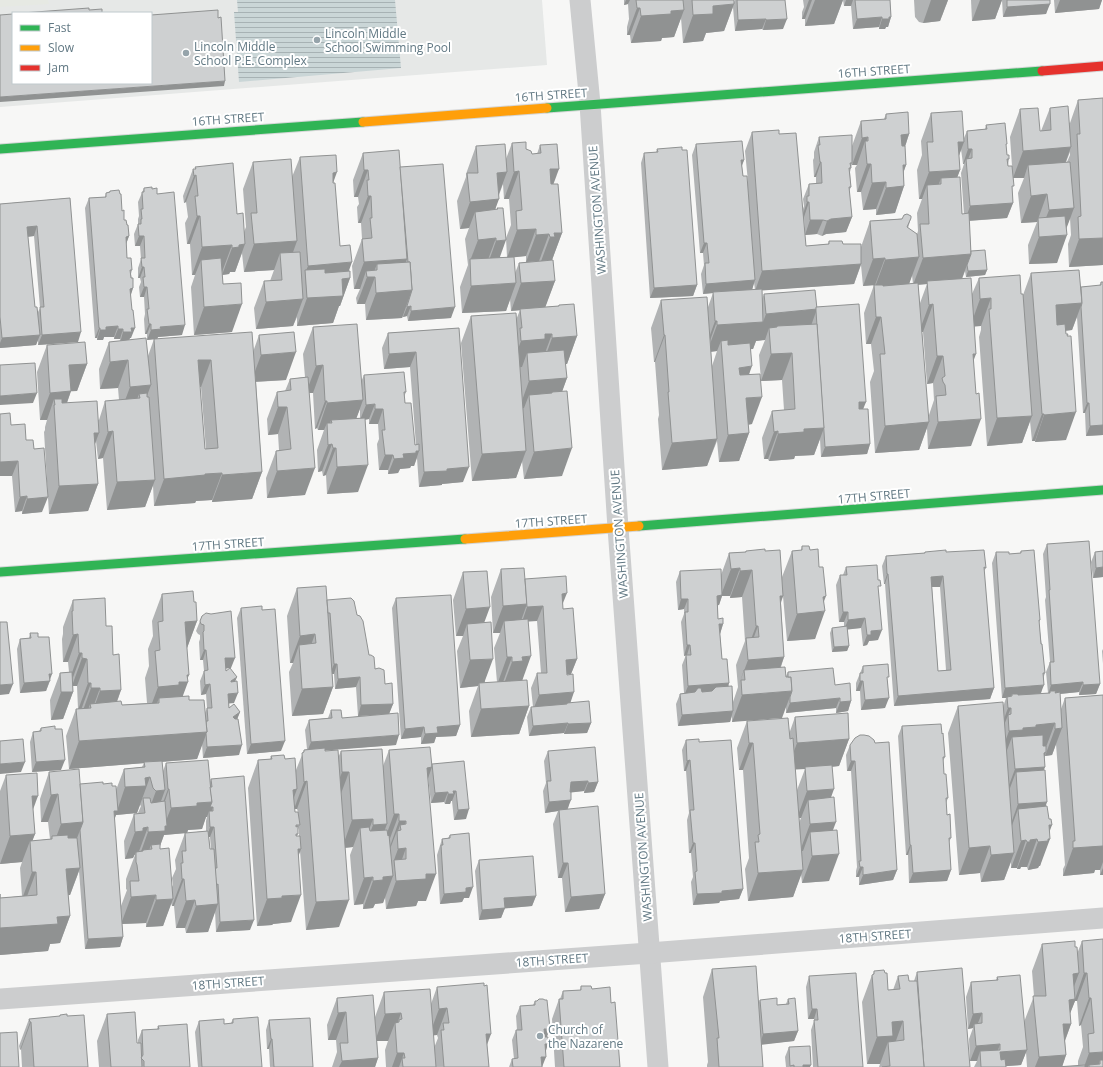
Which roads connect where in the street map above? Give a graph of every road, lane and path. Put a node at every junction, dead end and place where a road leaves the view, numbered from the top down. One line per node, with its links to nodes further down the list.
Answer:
1 (580, 0): 3 (street, WASHINGTON AVENUE)
2 (1103, 66): 3 (street, 16TH STREET)
3 (590, 104): 4 (street, 16TH STREET); 6 (street, WASHINGTON AVENUE)
4 (0, 148)
5 (1103, 490): 6 (street, 17TH STREET)
6 (618, 528): 7 (street, 17TH STREET); 9 (street, WASHINGTON AVENUE)
7 (0, 572)
8 (1103, 918): 9 (street, 18TH STREET)
9 (649, 953): 10 (street, 18TH STREET); 11 (street, WASHINGTON AVENUE)
10 (0, 999)
11 (658, 1067)

